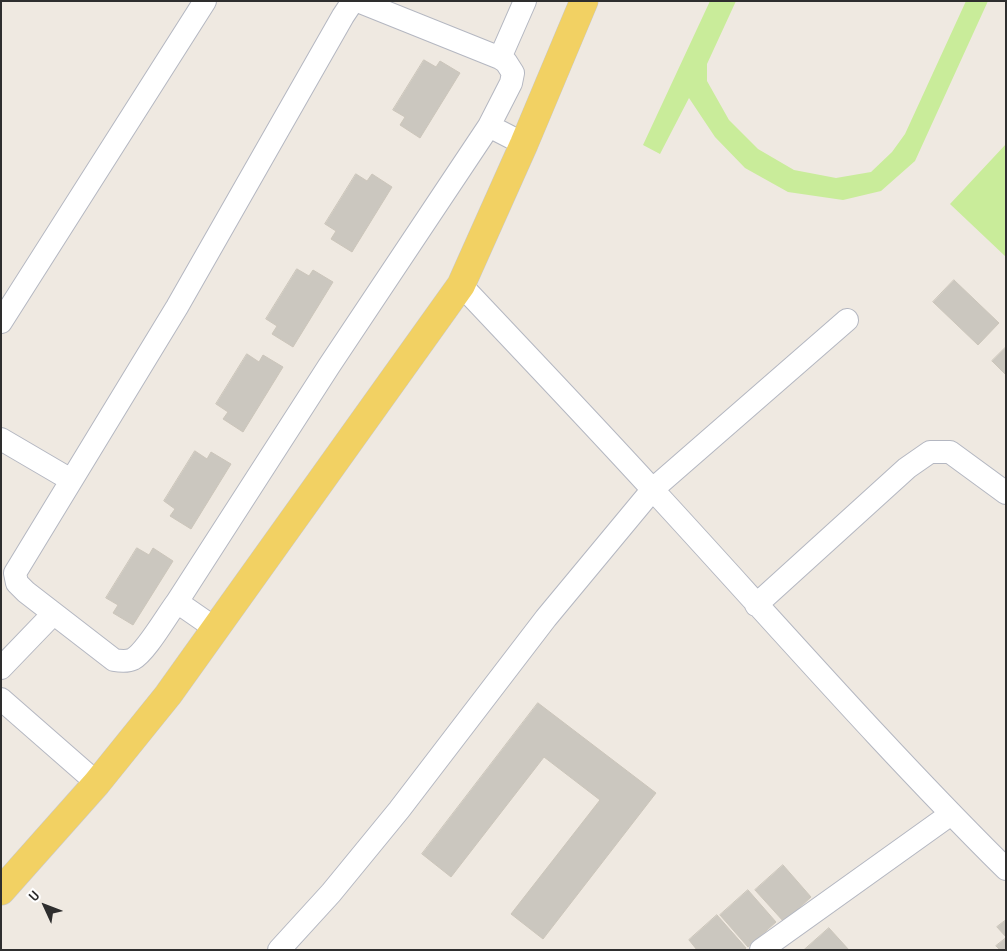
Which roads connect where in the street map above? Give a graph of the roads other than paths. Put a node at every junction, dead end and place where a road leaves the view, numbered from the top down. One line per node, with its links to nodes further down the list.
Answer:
1 (206, 1): 11 (street)
2 (353, 1): 13 (street)
3 (358, 1): 6 (street)
4 (525, 1): 6 (street)
5 (584, 1): 8 (main road)
6 (500, 58): 7 (street)
7 (489, 126): 8 (street); 16 (street)
8 (524, 144): 9 (main road)
9 (461, 285): 14 (street); 19 (main road)
10 (847, 320): 14 (street)
11 (1, 322)
12 (1, 439): 13 (street)
13 (70, 480): 18 (street)
14 (653, 489): 17 (street); 26 (street)
15 (1006, 493): 17 (street)
16 (177, 602): 18 (street); 19 (street)
17 (756, 605): 23 (street)
18 (53, 614): 20 (street)
19 (216, 629): 22 (main road)
20 (1, 668)
21 (1, 698): 22 (street)
22 (97, 783): 25 (main road)
23 (950, 814): 24 (street); 27 (street)
24 (1006, 869)
25 (1, 891)
26 (279, 950)
27 (761, 950)

